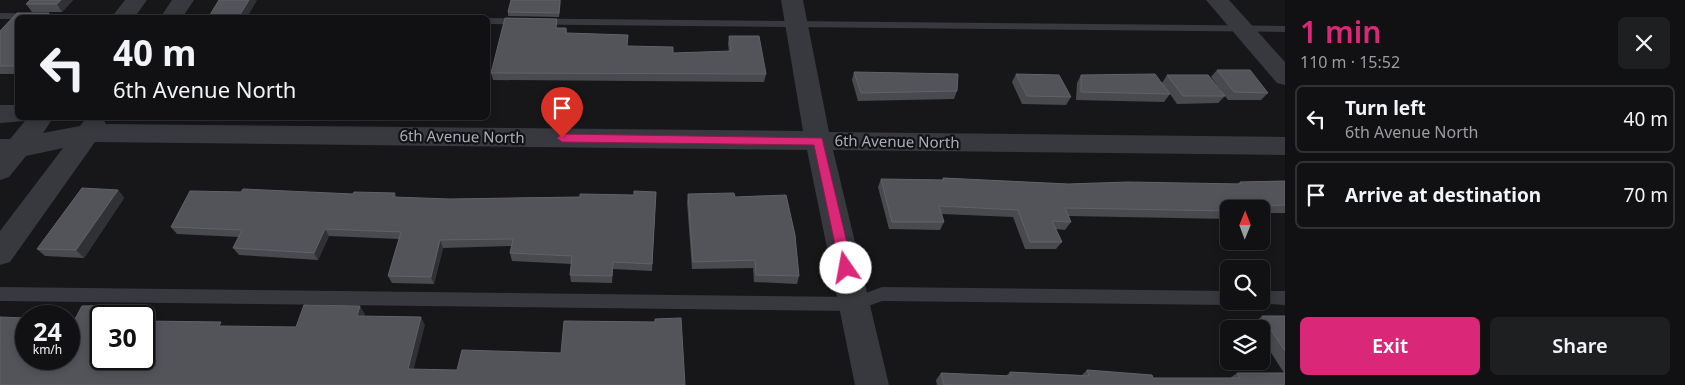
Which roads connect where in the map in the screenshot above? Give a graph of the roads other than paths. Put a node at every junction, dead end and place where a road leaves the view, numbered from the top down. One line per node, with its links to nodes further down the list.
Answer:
1 (136, 0): 5 (street)
2 (183, 0): 6 (street)
3 (1217, 0): 10 (street)
4 (794, 12): 9 (lane); 10 (lane); 18 (street)
5 (124, 15)
6 (173, 15)
7 (0, 16): 8 (lane)
8 (15, 16)
9 (490, 21)
10 (1242, 29): 11 (lane); 12 (street)
11 (1285, 29)
12 (1285, 77)
13 (0, 114): 14 (street)
14 (15, 114)
15 (39, 120): 20 (street)
16 (63, 120): 17 (street, 6th Avenue North)
17 (94, 125): 18 (street, 6th Avenue North); 20 (street, 6th Avenue North); 22 (street)
18 (818, 141): 19 (street, 6th Avenue North); 27 (street)
19 (1285, 146)
20 (8, 148): 21 (street)
21 (0, 170)
22 (0, 253)
23 (0, 294): 27 (lane)
24 (1220, 298): 27 (lane)
25 (1270, 298): 26 (lane)
26 (1285, 298)
27 (854, 304): 28 (street)
28 (872, 385)

